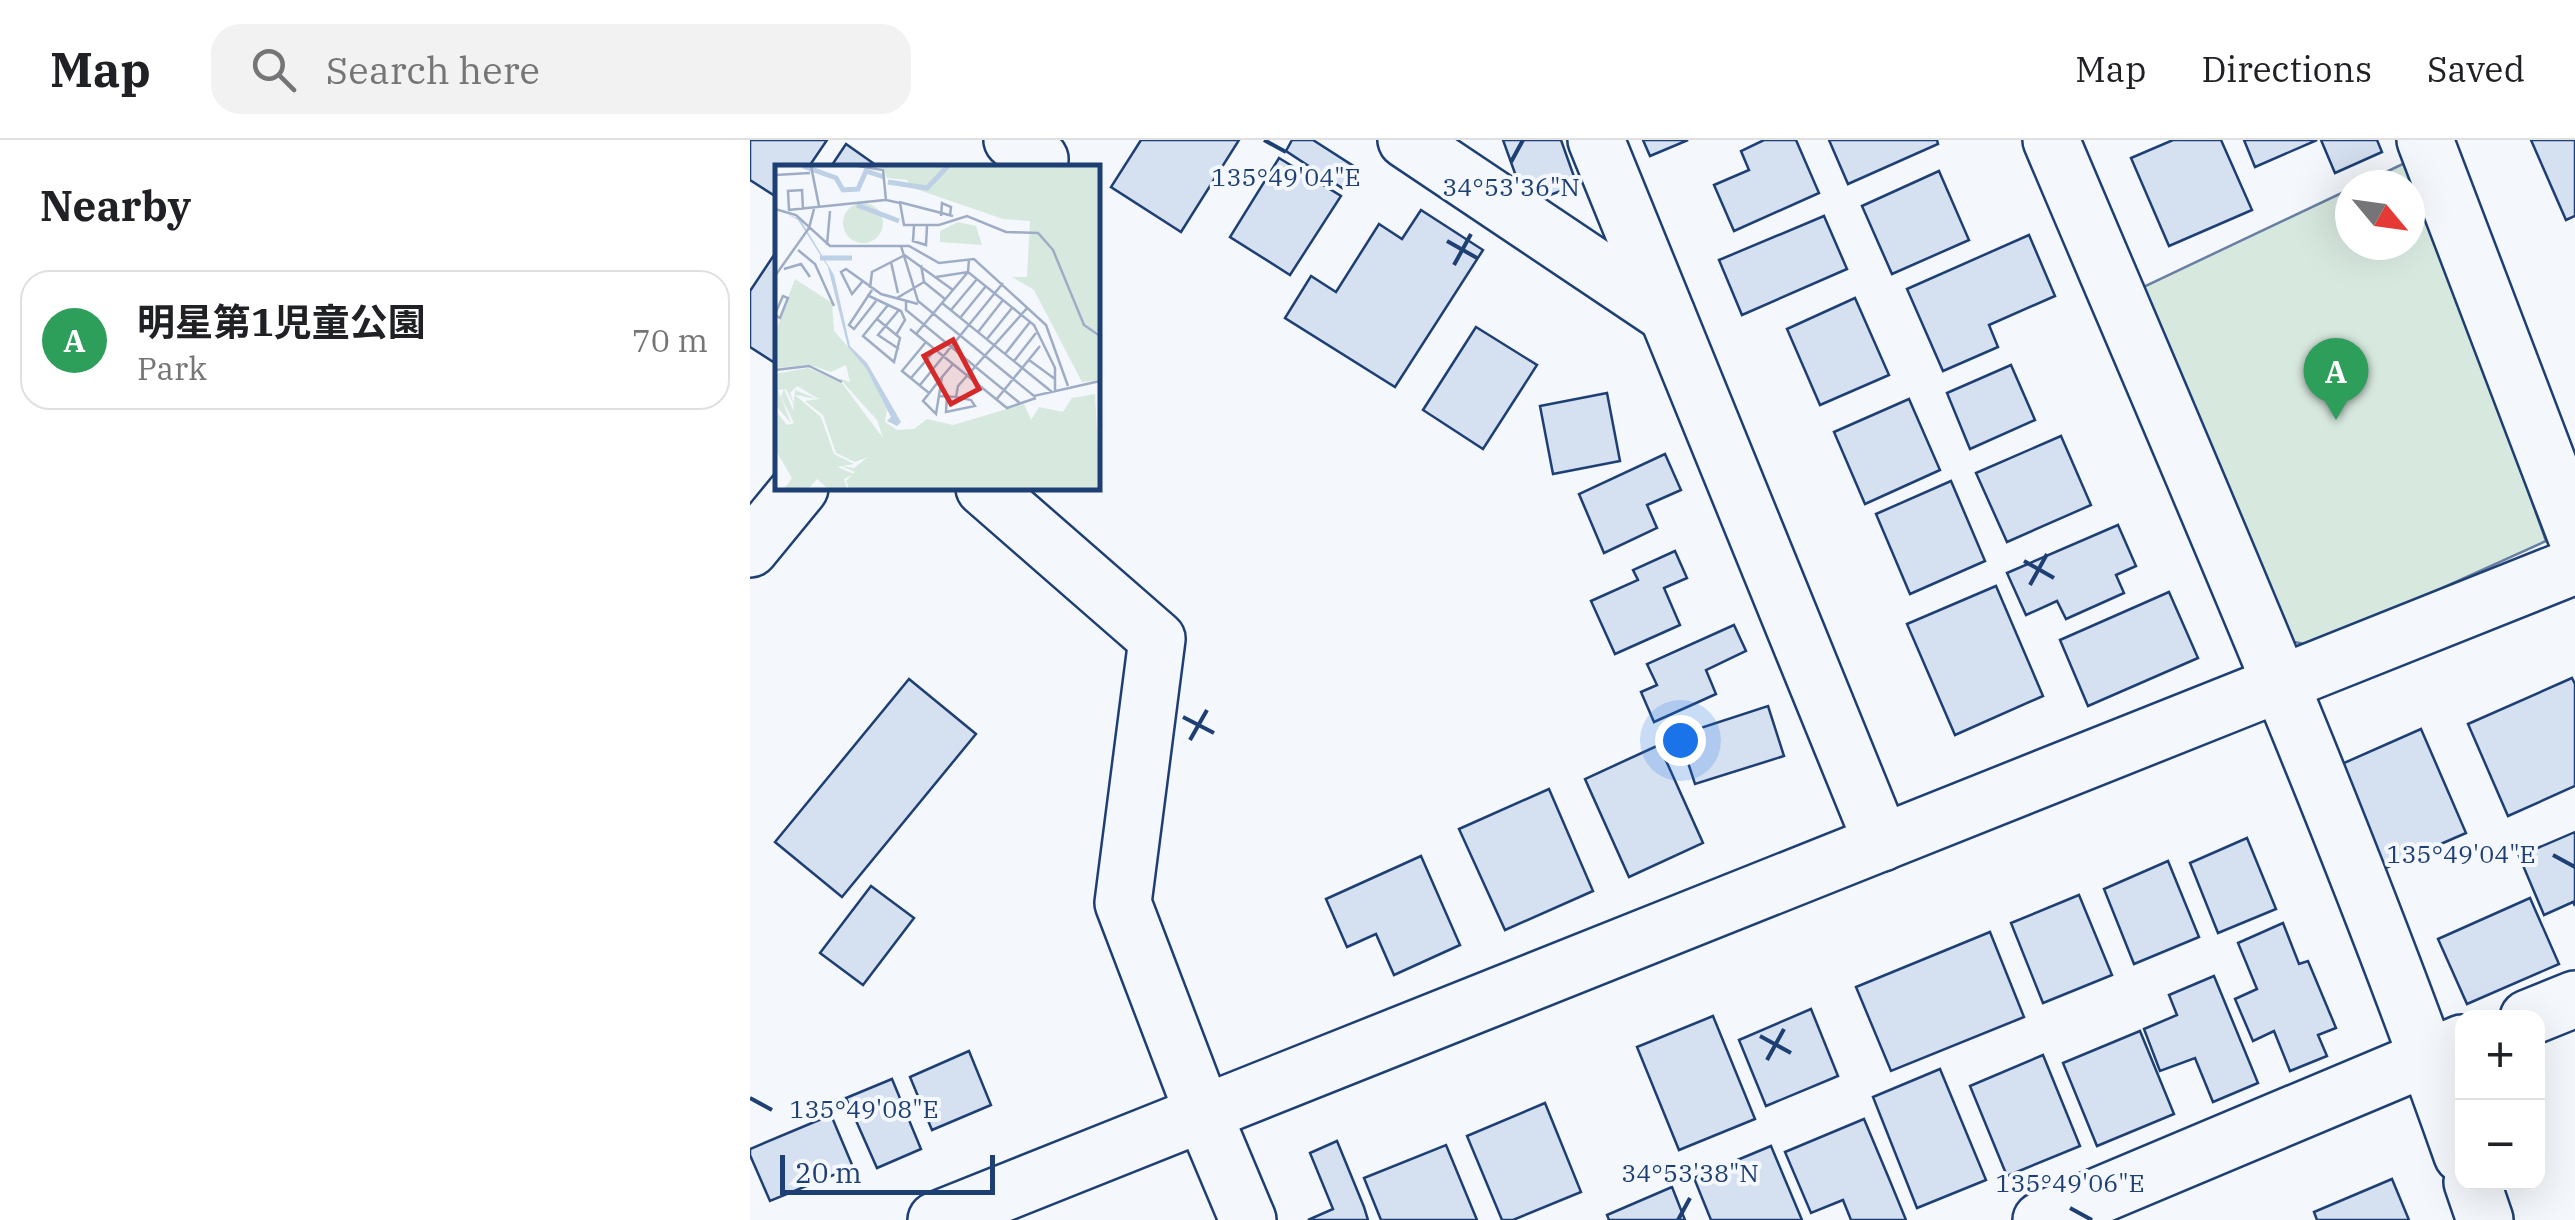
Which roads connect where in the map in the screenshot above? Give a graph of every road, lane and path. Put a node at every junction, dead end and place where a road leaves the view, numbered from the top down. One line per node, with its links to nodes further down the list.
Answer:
1 (1406, 140): 5 (street)
2 (1596, 140): 5 (street)
3 (2051, 140): 11 (street)
4 (2424, 140): 8 (street)
5 (1667, 314): 12 (street)
6 (798, 490): 9 (street)
7 (986, 490): 17 (street)
8 (2575, 534)
9 (750, 549)
10 (2575, 566): 11 (street)
11 (2281, 684): 12 (street); 15 (street)
12 (1882, 843): 17 (street)
13 (2575, 999): 14 (street)
14 (2545, 1011)
15 (2445, 1049): 16 (street); 21 (street)
16 (2455, 1111)
17 (1203, 1113): 19 (street); 20 (street)
18 (2475, 1190): 22 (street)
19 (936, 1220)
20 (1248, 1220)
21 (2041, 1220)
22 (2485, 1220)

